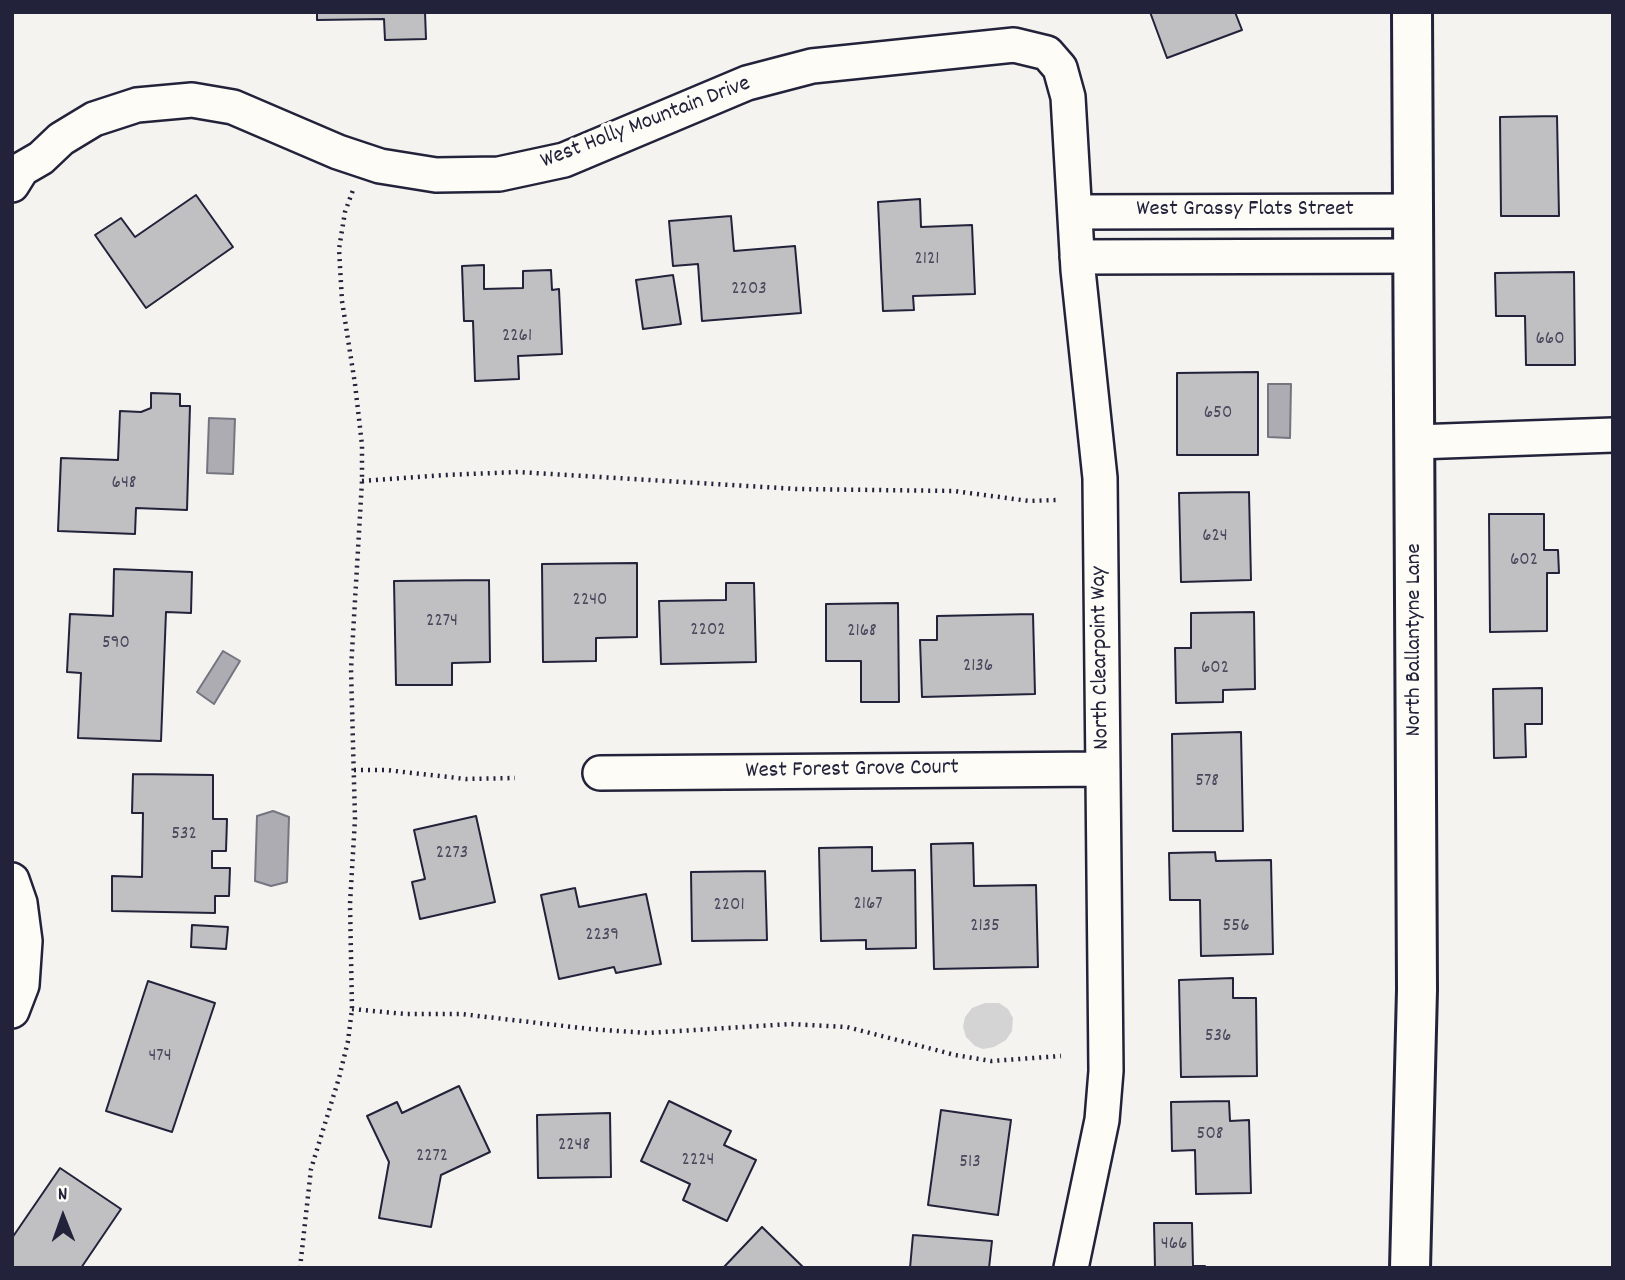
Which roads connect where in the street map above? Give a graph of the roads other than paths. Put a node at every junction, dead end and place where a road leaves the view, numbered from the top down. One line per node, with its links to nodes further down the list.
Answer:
1 (1412, 12): 4 (street, North Ballantyne Lane)
2 (1047, 53): 3 (street, West Holly Mountain Drive); 5 (street, North Clearpoint Way)
3 (17, 177)
4 (1414, 211): 5 (street, West Grassy Flats Street); 7 (street, North Ballantyne Lane)
5 (1076, 212): 6 (street, North Clearpoint Way)
6 (1077, 257): 7 (street, West Grassy Flats Street); 10 (street, North Clearpoint Way)
7 (1414, 257): 9 (street, North Ballantyne Lane)
8 (1613, 435): 9 (street)
9 (1416, 442): 15 (street, North Ballantyne Lane)
10 (1103, 769): 11 (street, West Forest Grove Court); 14 (street, North Clearpoint Way)
11 (600, 773)
12 (12, 880): 13 (street)
13 (12, 1011)
14 (1071, 1268)
15 (1410, 1268)

